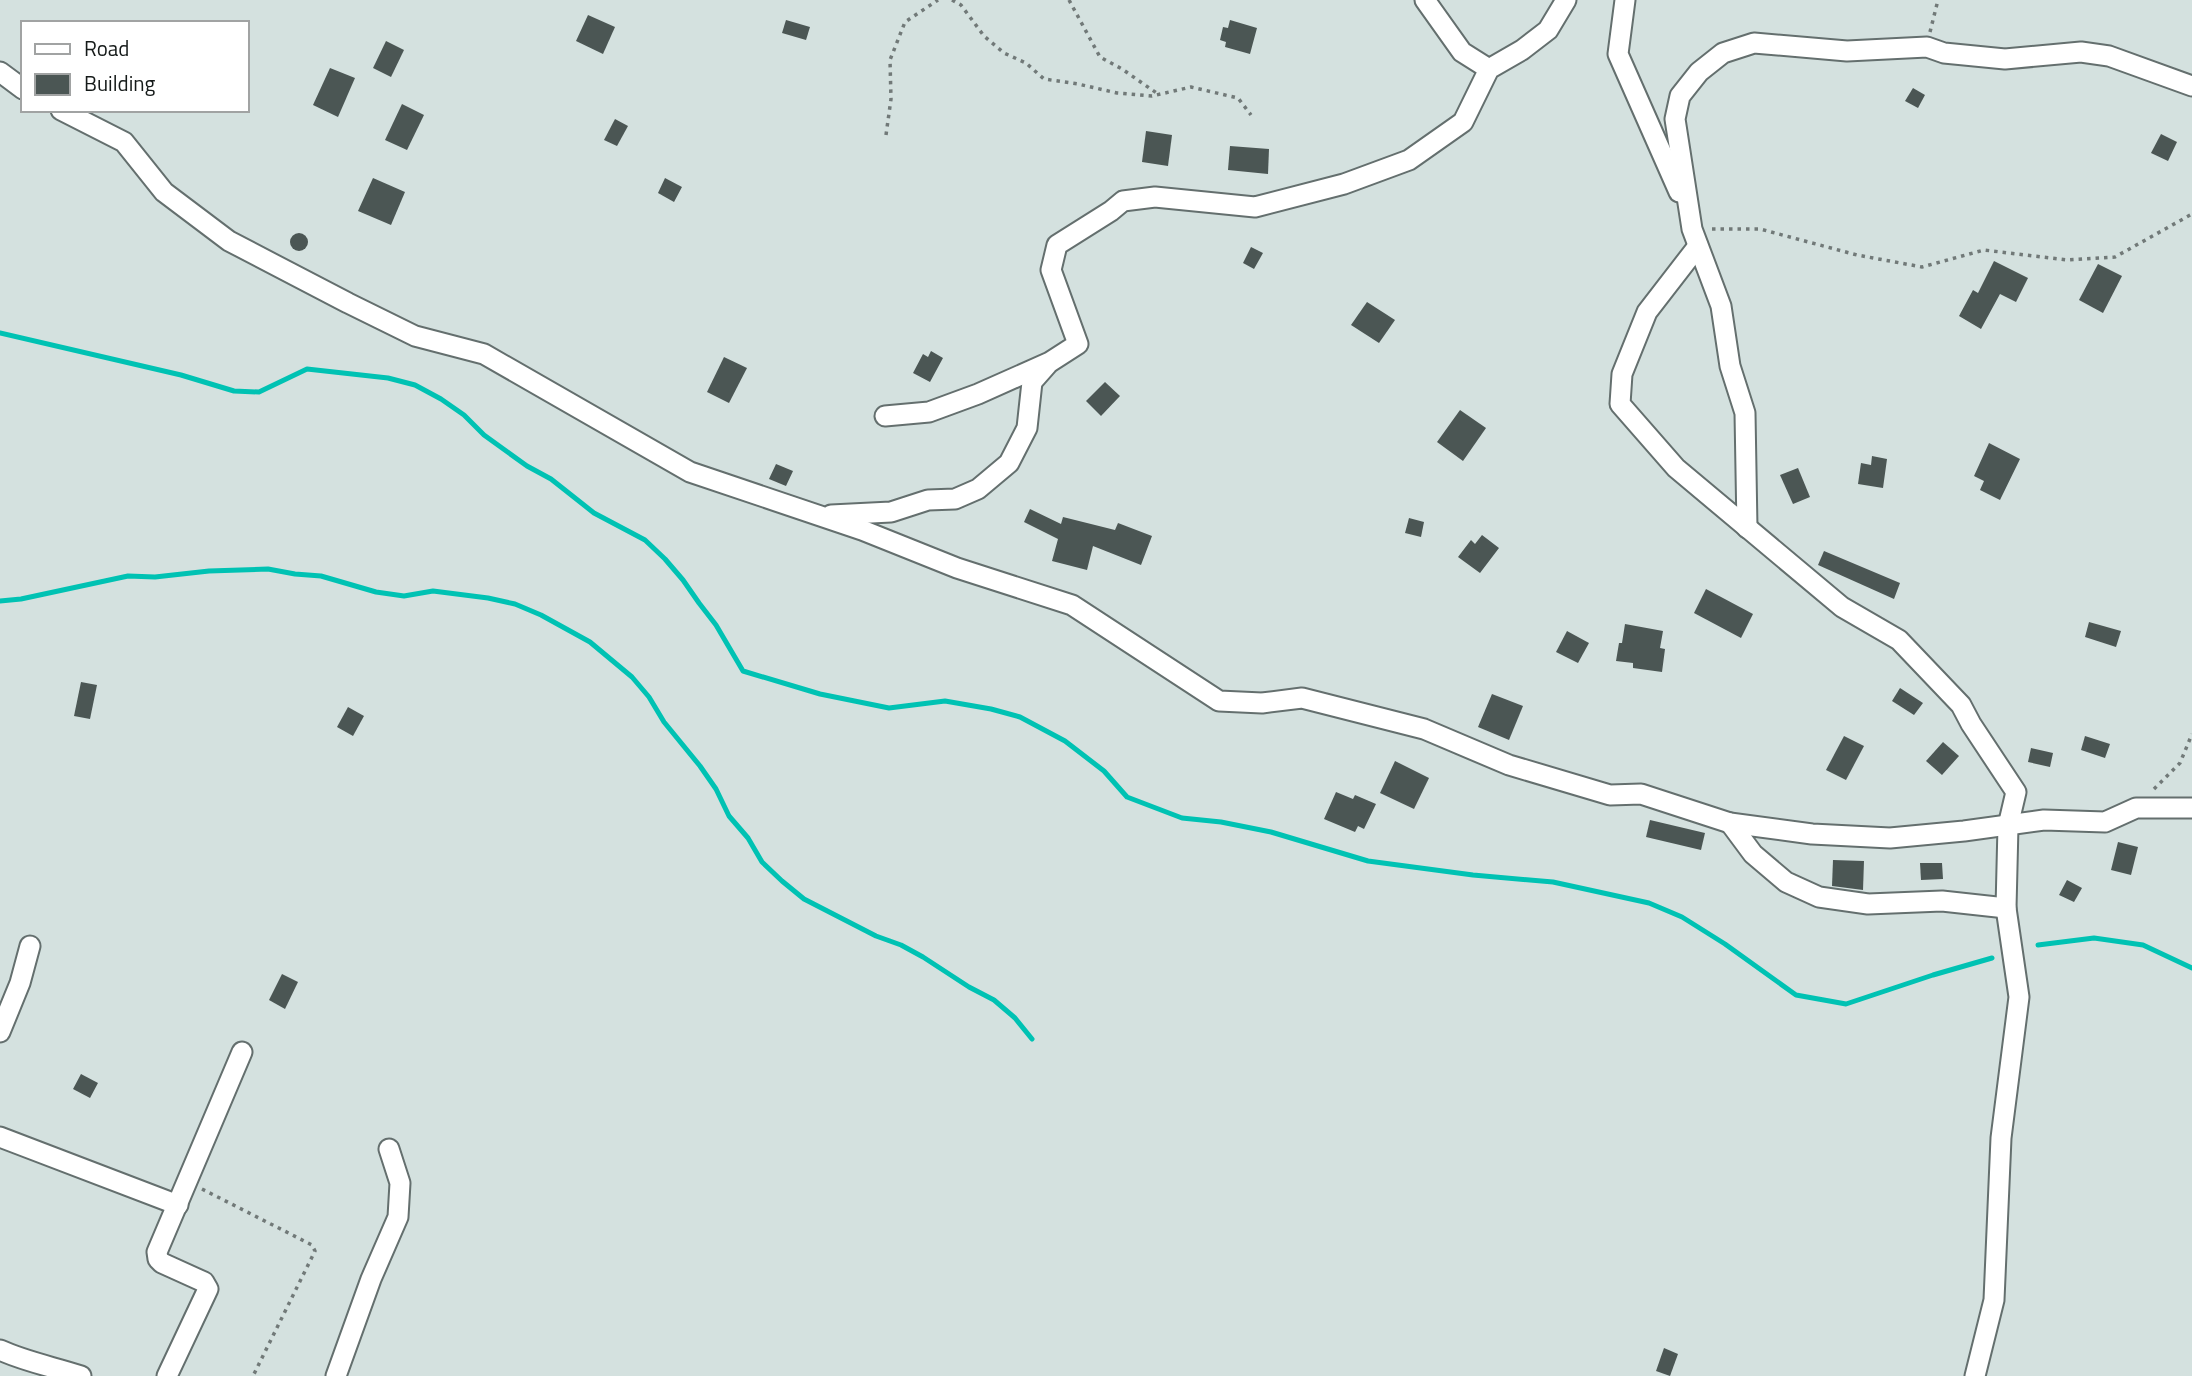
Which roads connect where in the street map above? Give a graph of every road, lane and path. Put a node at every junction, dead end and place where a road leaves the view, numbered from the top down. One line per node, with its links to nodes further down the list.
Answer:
1 (938, 0): 16 (path)
2 (952, 0): 13 (path)
3 (1069, 0): 13 (path)
4 (1425, 0): 9 (street)
5 (1566, 0): 9 (street)
6 (1625, 0): 18 (street)
7 (1938, 0): 8 (path)
8 (1927, 47): 11 (street); 18 (street)
9 (1489, 69): 19 (street)
10 (0, 72): 12 (street)
11 (2192, 86)
12 (21, 88)
13 (1158, 94): 15 (path)
14 (65, 112): 21 (street)
15 (1251, 115)
16 (886, 135)
17 (2192, 214): 18 (path)
18 (1693, 231): 22 (street); 22 (street)
19 (1050, 362): 20 (street); 21 (street)
20 (885, 416)
21 (819, 516): 26 (street)
22 (1747, 528): 27 (street)
23 (2192, 734): 24 (path)
24 (2136, 808): 25 (street); 27 (street)
25 (2192, 808)
26 (1730, 823): 27 (street); 28 (street)
27 (2008, 826): 28 (street)
28 (2006, 908): 41 (street)
29 (30, 946): 30 (street)
30 (0, 1032)
31 (242, 1052): 34 (street)
32 (0, 1137): 35 (street)
33 (390, 1149): 40 (street)
34 (187, 1182): 35 (street); 39 (path)
35 (178, 1205): 38 (street)
36 (0, 1350): 37 (street)
37 (81, 1376)
38 (167, 1376)
39 (253, 1376)
40 (336, 1376)
41 (1975, 1376)

